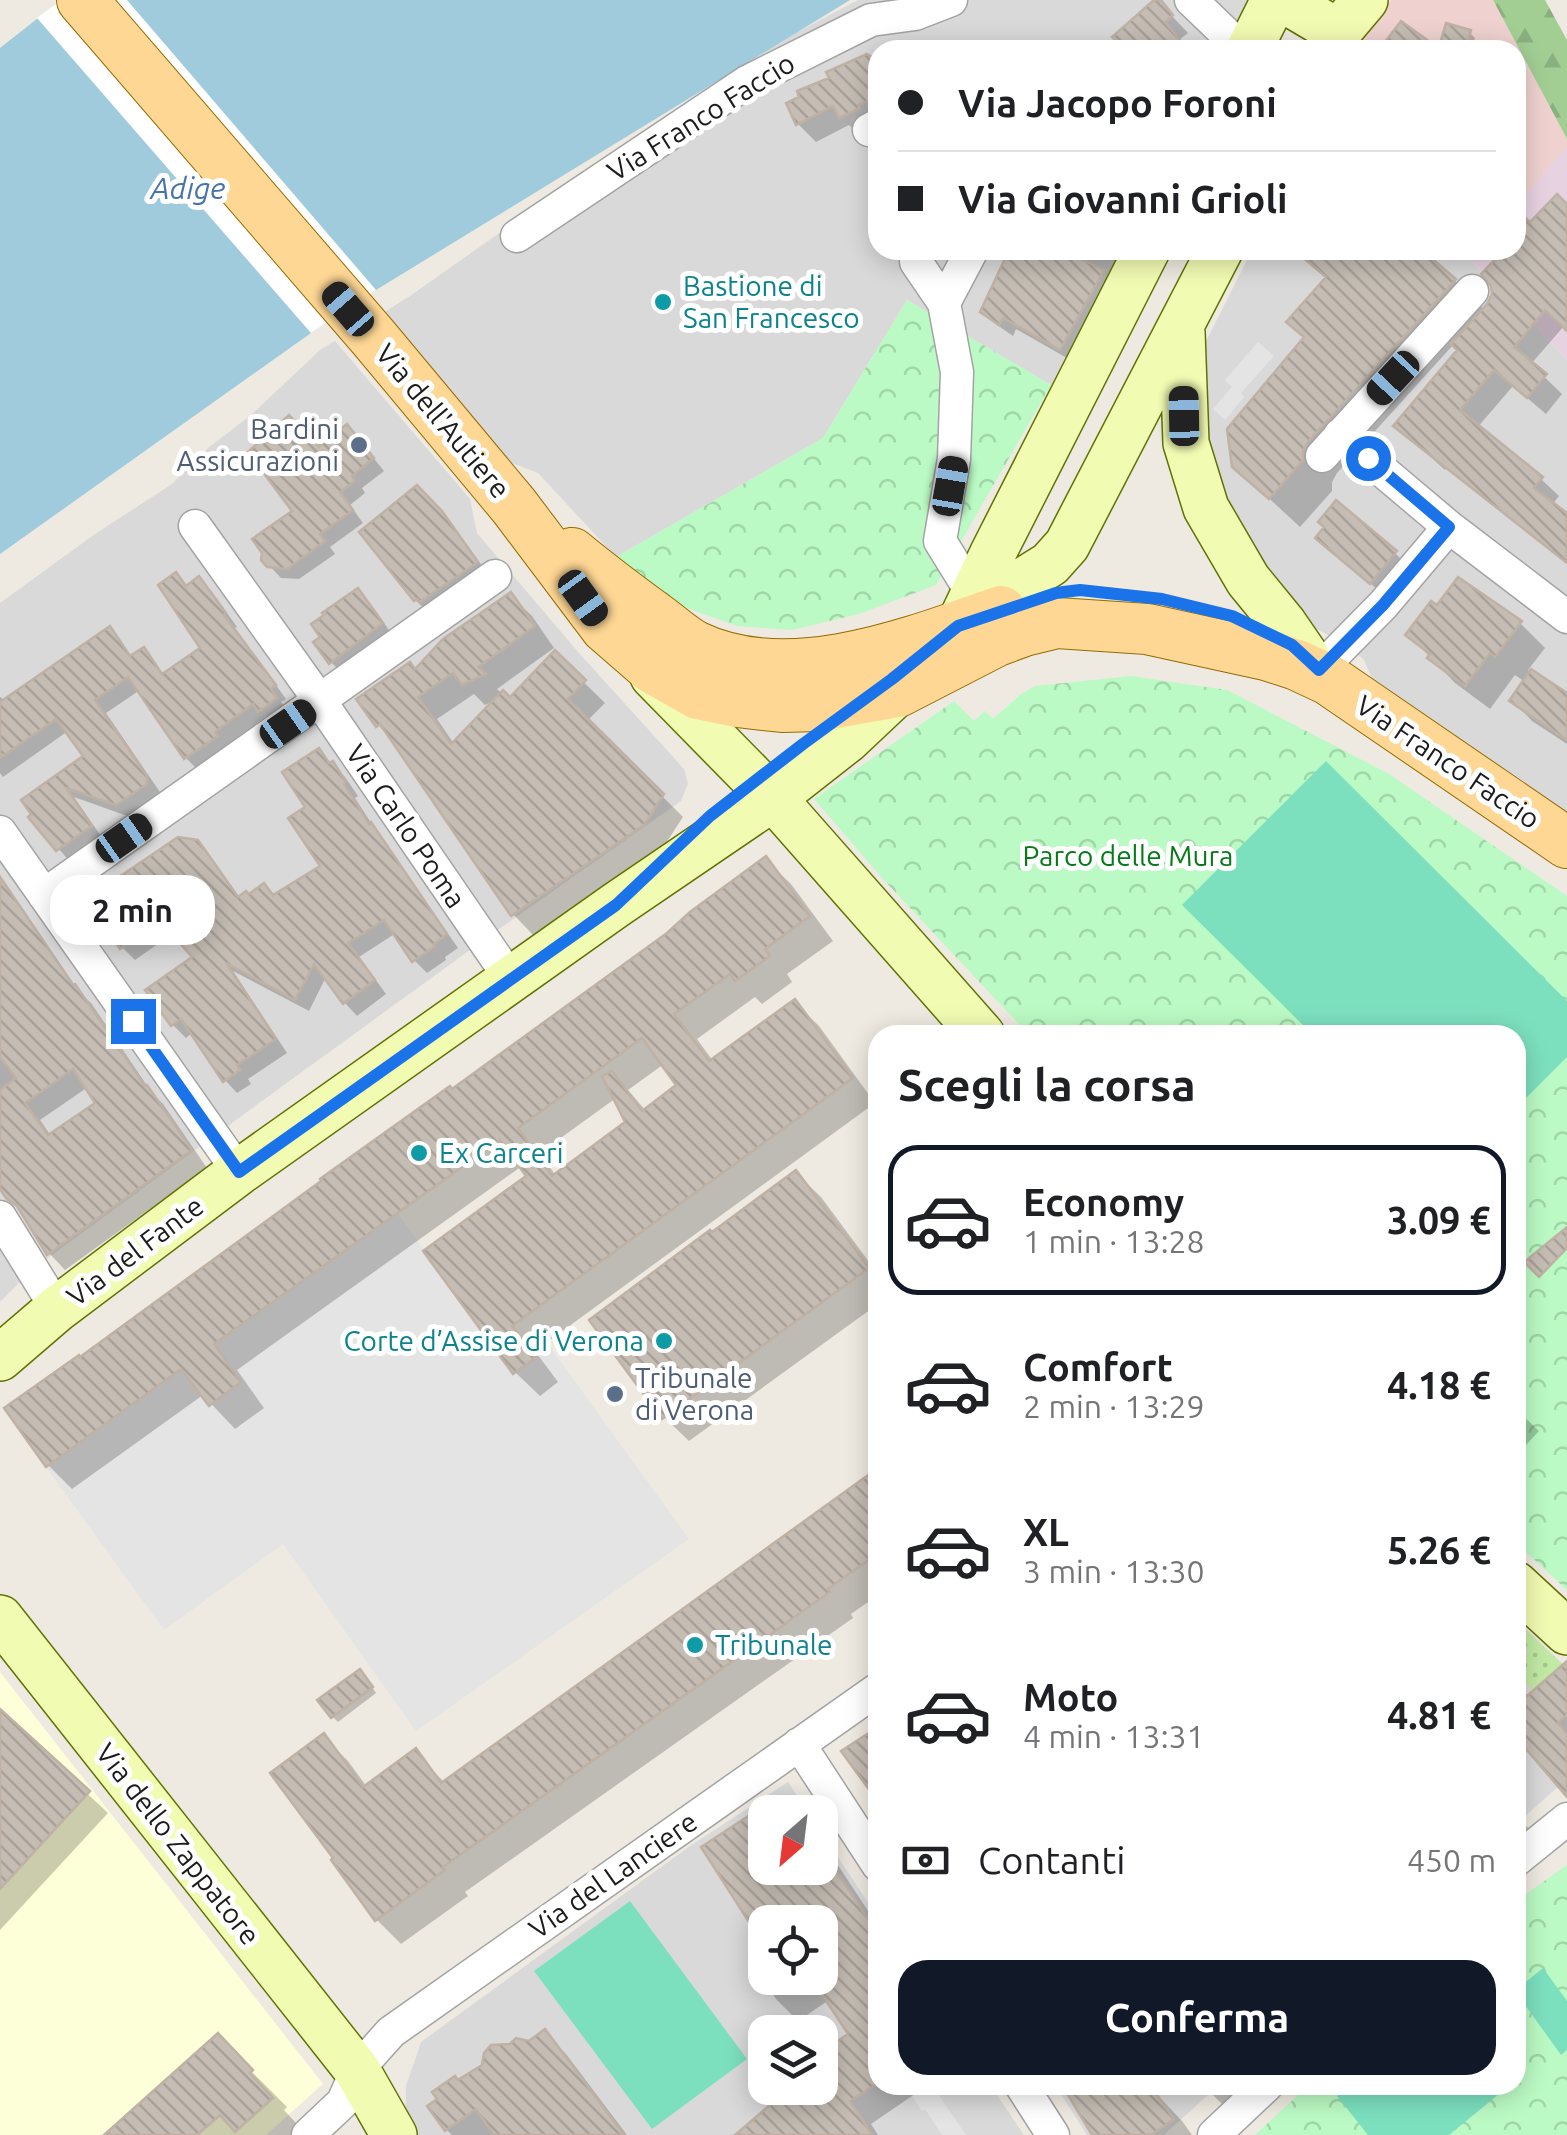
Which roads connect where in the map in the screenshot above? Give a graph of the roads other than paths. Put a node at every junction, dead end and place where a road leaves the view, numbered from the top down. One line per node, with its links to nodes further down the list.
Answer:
1 (82, 0): 17 (main road, Via dell'Autiere)
2 (951, 0): 9 (street, Via Franco Faccio)
3 (1191, 0): 7 (street)
4 (1274, 0): 8 (street)
5 (1284, 0): 6 (street)
6 (1343, 27)
7 (1235, 40)
8 (1252, 40)
9 (517, 236)
10 (916, 260): 15 (street)
11 (967, 260): 15 (street)
12 (1142, 260): 21 (street)
13 (1215, 260): 16 (street, Via Franco Faccio)
14 (1472, 291): 19 (street)
15 (944, 303): 21 (street)
16 (1181, 326): 21 (street, Via Franco Faccio); 25 (street, Via Franco Faccio)
17 (514, 506): 24 (main road, Via dell'Autiere); 26 (main road, Via dell'Autiere)
18 (195, 526): 27 (street, Via Carlo Poma)
19 (1449, 527): 22 (street); 25 (street)
20 (495, 576): 27 (street)
21 (972, 587): 23 (street); 24 (street); 25 (main road, Via Franco Faccio); 26 (main road, Via dell'Autiere)
22 (1567, 618)
23 (1057, 623): 25 (main road, Via Franco Faccio); 26 (main road, Via dell'Autiere)
24 (606, 628): 26 (main road, Via dell'Autiere); 28 (street, Via dell'Autiere)
25 (1318, 669): 30 (main road, Via Franco Faccio)
26 (881, 680): 28 (street, Via dell'Autiere)
27 (320, 701): 31 (street); 32 (street, Via Carlo Poma)
28 (767, 804): 32 (street, Via del Fante); 33 (street)
29 (0, 832): 31 (street)
30 (1567, 843)
31 (44, 895): 34 (street)
32 (512, 981): 34 (street, Via del Fante)
33 (973, 1025)
34 (239, 1172): 36 (street, Via del Fante)
35 (0, 1217): 36 (street)
36 (57, 1309): 37 (street, Via del Fante)
37 (0, 1358)
38 (1526, 1594): 40 (street)
39 (0, 1618): 46 (street, Via dello Zappatore)
40 (1567, 1632)
41 (868, 1696): 42 (street, Via del Lanciere)
42 (799, 1744): 44 (street); 46 (street, Via del Lanciere)
43 (1567, 1819): 45 (street)
44 (868, 1850)
45 (1526, 1851)
46 (356, 2070): 49 (street, Via del Lanciere); 50 (street, Via dello Zappatore)
47 (1027, 2095): 51 (street)
48 (1256, 2095): 52 (street)
49 (308, 2135)
50 (394, 2135)
51 (1053, 2135)
52 (1214, 2135)

